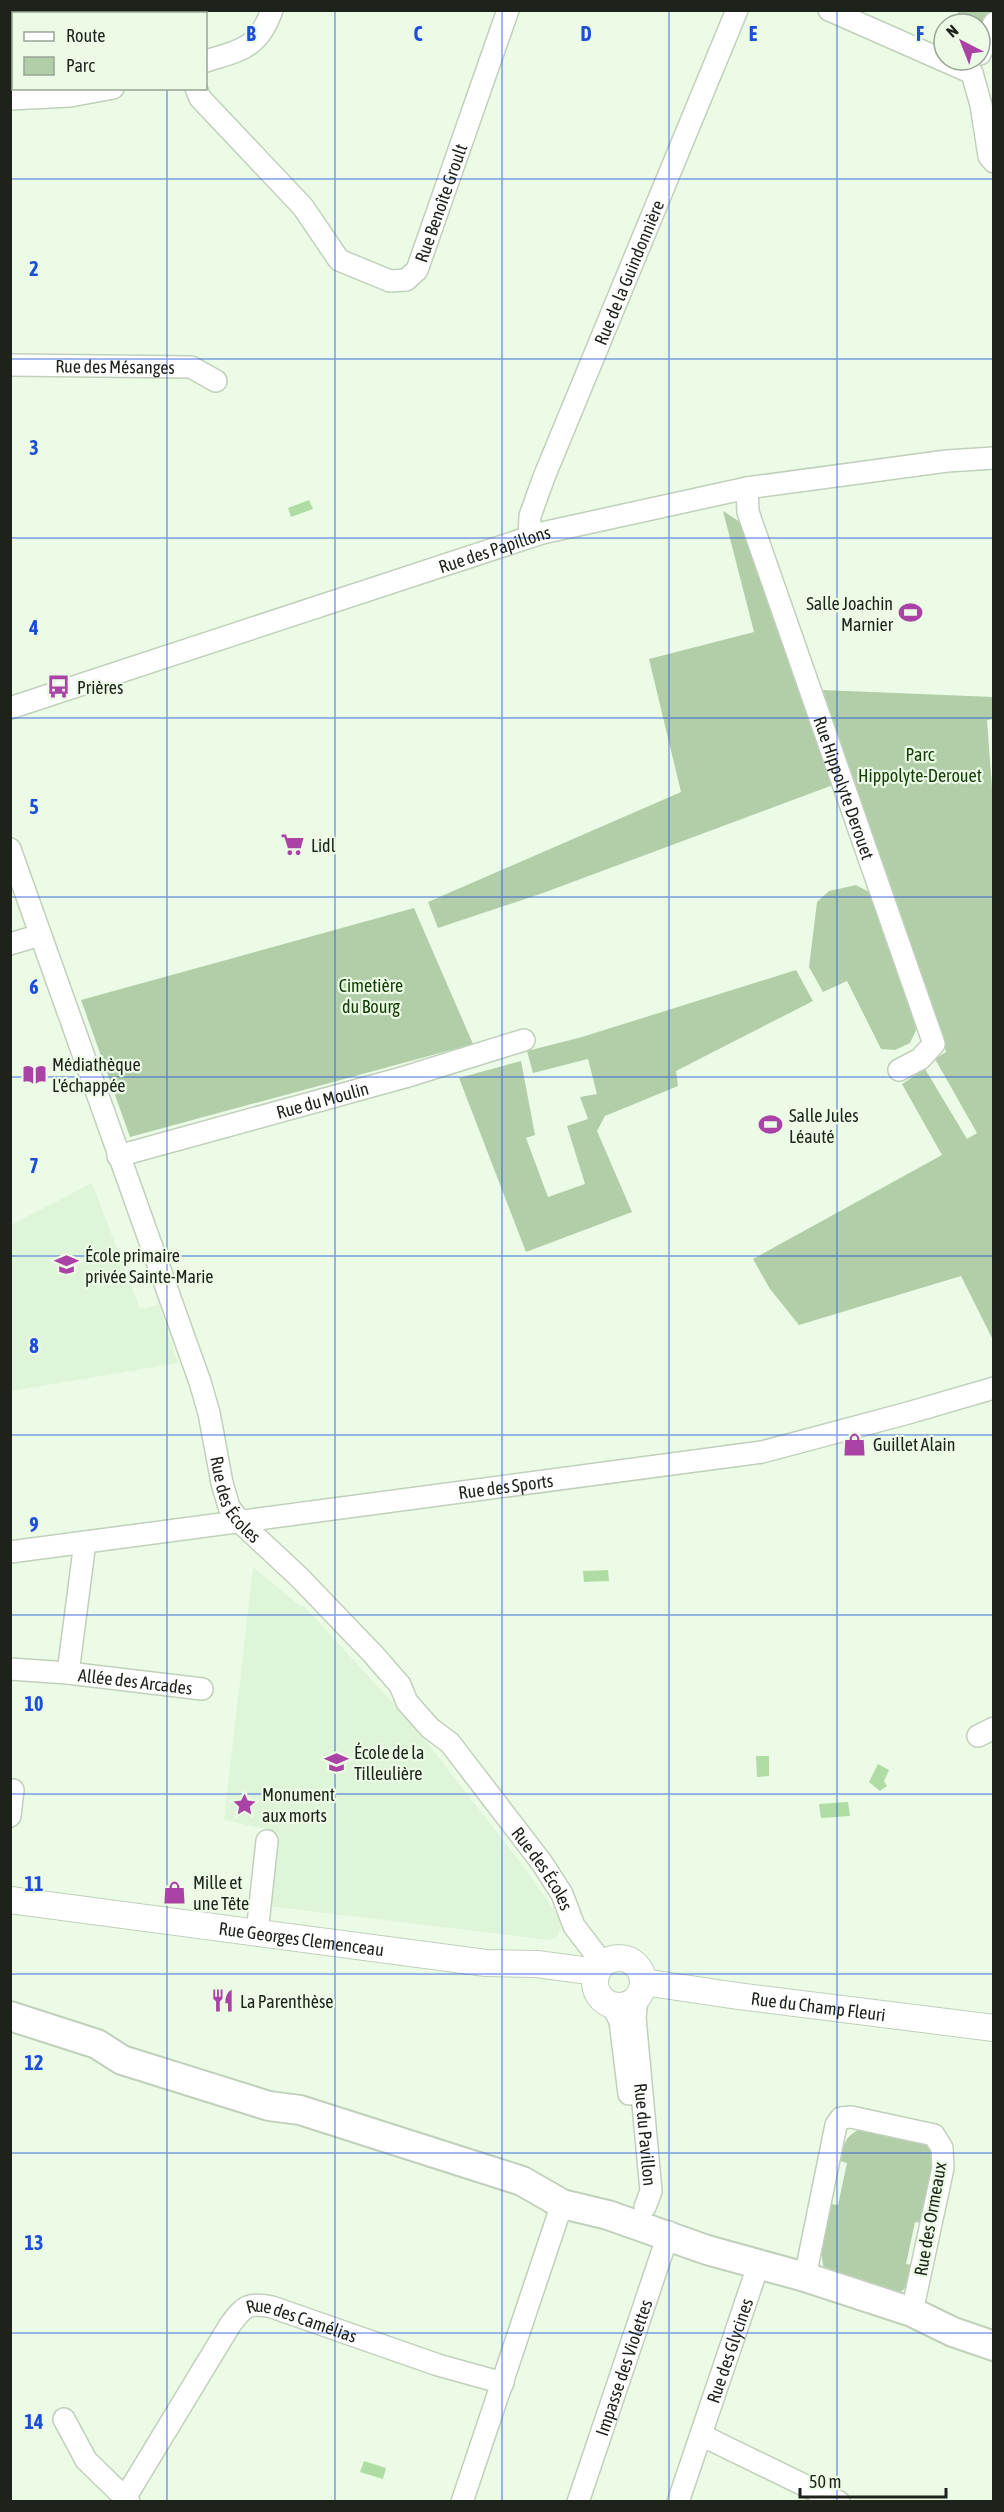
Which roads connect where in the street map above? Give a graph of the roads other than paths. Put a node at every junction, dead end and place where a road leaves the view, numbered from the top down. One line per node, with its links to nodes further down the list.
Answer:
1 (272, 10): 6 (street)
2 (508, 10): 9 (street, Rue Benoîte Groult)
3 (736, 10): 16 (street, Rue de la Guindonnière)
4 (829, 10): 5 (street)
5 (932, 46)
6 (207, 62)
7 (977, 72): 11 (street)
8 (102, 90): 10 (street)
9 (197, 90)
10 (10, 99)
11 (993, 162)
12 (10, 365): 13 (street, Rue des Mésanges)
13 (216, 381)
14 (993, 458): 15 (street, Rue des Papillons)
15 (747, 488): 16 (street, Rue des Papillons); 22 (street, Rue Hippolyte Derouet)
16 (529, 537): 17 (street, Rue des Papillons)
17 (10, 708)
18 (10, 849): 19 (street, Rue des Écoles)
19 (40, 935): 20 (street); 23 (street, Rue des Écoles)
20 (10, 944)
21 (524, 1040): 23 (street, Rue du Moulin)
22 (899, 1070)
23 (118, 1156): 25 (street, Rue des Écoles)
24 (993, 1388): 25 (street, Rue des Sports)
25 (241, 1523): 26 (street, Rue des Sports); 36 (street, Rue des Écoles)
26 (85, 1542): 27 (street, Rue des Sports); 29 (street, Allée des Arcades)
27 (10, 1552)
28 (10, 1669): 29 (street, Allée des Arcades)
29 (68, 1673): 30 (street, Allée des Arcades)
30 (202, 1689)
31 (13, 1790): 32 (street)
32 (10, 1816)
33 (267, 1841): 35 (street)
34 (10, 1900): 35 (street, Rue Georges Clemenceau)
35 (257, 1933): 36 (street, Rue Georges Clemenceau)
36 (599, 1973): 37 (street); 38 (street)
37 (640, 1990): 38 (street); 40 (street, Rue du Champ Fleuri); 42 (street, Rue du Pavillon)
38 (612, 2005): 42 (street, Rue du Pavillon)
39 (10, 2016): 41 (main road)
40 (993, 2028)
41 (562, 2204): 43 (main road); 49 (street)
42 (645, 2207): 43 (main road); 44 (main road)
43 (608, 2215): 44 (main road)
44 (672, 2237): 45 (main road); 54 (street, Impasse des Violettes)
45 (758, 2266): 46 (main road); 51 (street, Rue des Glycines)
46 (805, 2277): 47 (main road); 47 (street, Rue des Ormeaux)
47 (912, 2312): 48 (main road)
48 (993, 2346)
49 (503, 2383): 52 (street, Rue des Camélias); 53 (street)
50 (64, 2419): 52 (street, Rue des Camélias)
51 (701, 2435): 55 (street, Rue des Glycines); 56 (street)
52 (127, 2500)
53 (462, 2502)
54 (578, 2502)
55 (678, 2502)
56 (839, 2502)

